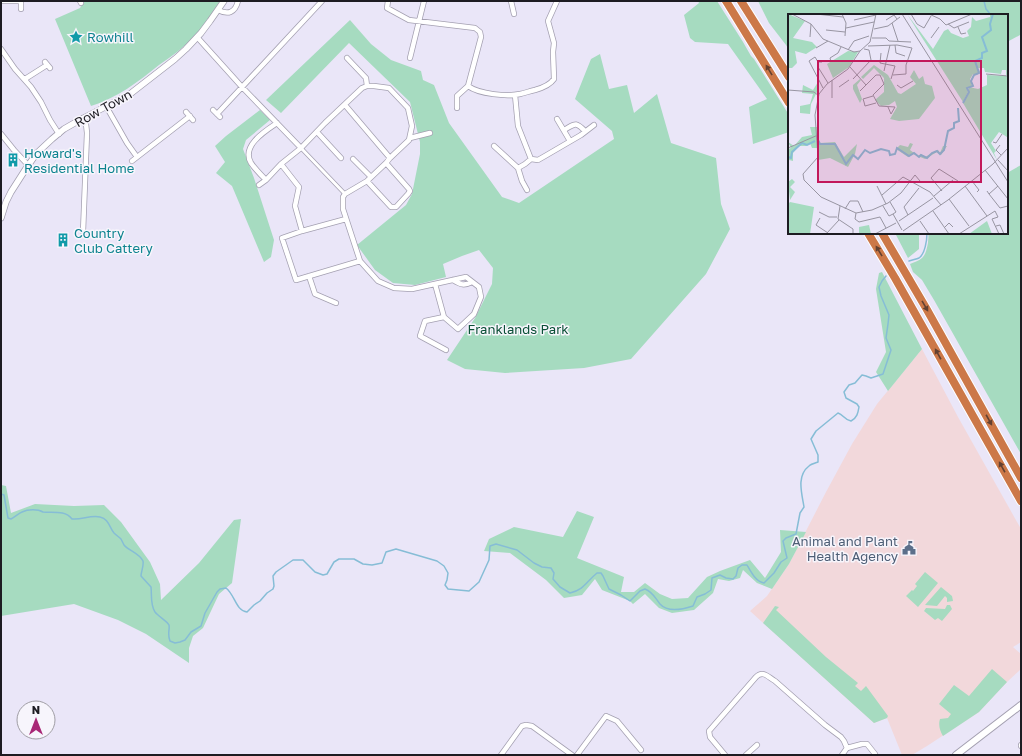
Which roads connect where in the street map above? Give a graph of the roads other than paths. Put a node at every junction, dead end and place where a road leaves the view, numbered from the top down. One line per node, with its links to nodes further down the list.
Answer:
1 (21, 1): 11 (street); 12 (street)
2 (224, 1): 13 (street, Row Town)
3 (238, 1): 13 (street)
4 (322, 1): 23 (street)
5 (388, 1): 15 (street)
6 (424, 1): 15 (street)
7 (511, 1): 14 (street)
8 (557, 1): 26 (street)
9 (726, 1): 27 (highway, one-way to 9)
10 (741, 1): 21 (highway)
11 (1, 2)
12 (21, 9)
13 (218, 10): 16 (street, Row Town)
14 (514, 14)
15 (420, 20): 19 (street); 25 (street)
16 (197, 37): 23 (street); 29 (street, Row Town)
17 (1, 49): 22 (street)
18 (347, 58): 24 (street)
19 (410, 58)
20 (47, 65): 22 (street)
21 (788, 75)
22 (25, 79): 42 (street)
23 (242, 86): 31 (street); 35 (street)
24 (367, 86): 28 (street); 43 (street)
25 (468, 86): 26 (street); 30 (street)
26 (515, 95): 51 (street)
27 (788, 101)
28 (345, 105): 39 (street); 49 (street)
29 (106, 106): 32 (street, Row Town); 47 (street)
30 (457, 108)
31 (217, 113)
32 (83, 118): 42 (street, Row Town); 66 (street)
33 (557, 119): 37 (street)
34 (193, 120): 47 (street)
35 (277, 123): 46 (street); 58 (street)
36 (594, 125): 38 (street)
37 (564, 130): 38 (street); 44 (street)
38 (585, 131): 44 (street)
39 (317, 132): 46 (street); 48 (street)
40 (430, 133): 43 (street)
41 (1, 134): 55 (street)
42 (59, 134): 55 (street, Row Town)
43 (410, 138): 49 (street)
44 (570, 141): 51 (street)
45 (494, 146): 56 (street)
46 (301, 148): 54 (street); 62 (street)
47 (137, 156): 52 (street)
48 (341, 158)
49 (390, 158): 53 (street)
50 (353, 159): 57 (street)
51 (531, 160): 56 (street)
52 (132, 161)
53 (386, 163): 57 (street); 59 (street)
54 (281, 164): 58 (street); 65 (street)
55 (28, 165): 63 (street, Row Town)
56 (518, 168): 61 (street)
57 (371, 177): 59 (street)
58 (266, 180): 60 (street)
59 (367, 181): 62 (street)
60 (259, 185)
61 (527, 190)
62 (346, 194): 64 (street)
63 (1, 217)
64 (346, 219): 65 (street); 69 (street)
65 (302, 231): 70 (street)
66 (83, 232)
67 (869, 234): 76 (highway, one-way to 67)
68 (883, 234): 75 (highway, one-way to 75)
69 (360, 261): 70 (street); 71 (street)
70 (308, 276): 72 (street)
71 (435, 284): 73 (street); 73 (street)
72 (336, 303)
73 (444, 317): 74 (street)
74 (446, 350)
75 (1021, 478)
76 (1021, 501)
77 (1021, 705): 81 (main road)
78 (757, 745): 87 (street)
79 (847, 748): 82 (street); 86 (street); 88 (street)
80 (641, 750): 85 (street)
81 (964, 753): 89 (main road)
82 (874, 754)
83 (501, 755): 84 (street)
84 (572, 755)
85 (577, 755)
86 (725, 755)
87 (746, 755)
88 (842, 755)
89 (956, 755)

